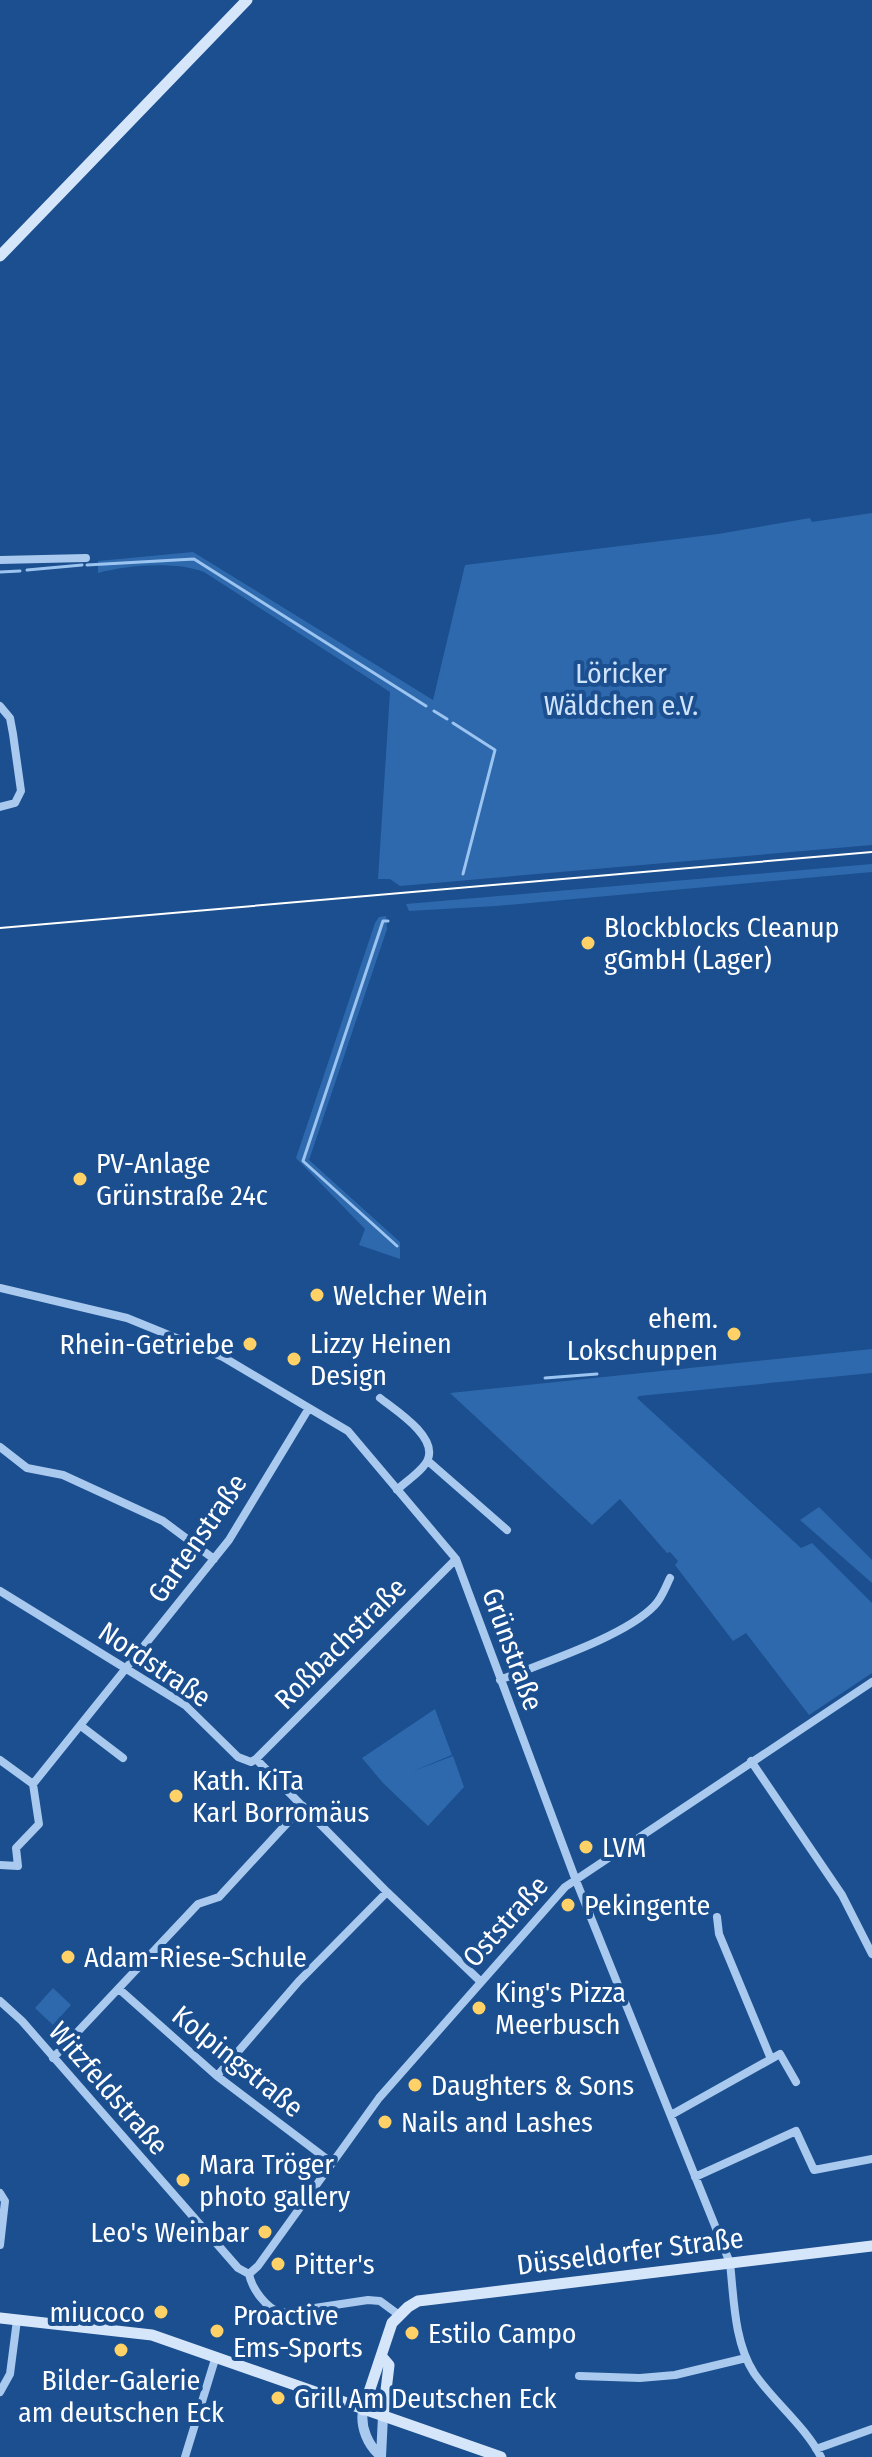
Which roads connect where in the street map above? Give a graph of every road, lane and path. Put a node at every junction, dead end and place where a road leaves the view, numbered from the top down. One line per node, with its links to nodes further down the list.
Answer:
1 (247, 0): 2 (main road)
2 (0, 256)
3 (86, 558): 4 (street)
4 (0, 560)
5 (0, 706): 6 (street)
6 (0, 807)
7 (0, 1288): 9 (street, Grünstraße)
8 (380, 1398): 11 (street)
9 (309, 1408): 12 (street, Grünstraße); 14 (street, Gartenstraße)
10 (0, 1447): 14 (street)
11 (428, 1461): 12 (street); 13 (street)
12 (397, 1490): 15 (street, Grünstraße)
13 (507, 1530)
14 (214, 1559): 18 (street, Gartenstraße)
15 (456, 1559): 19 (street, Grünstraße); 23 (street, Roßbachstraße)
16 (670, 1578): 19 (street)
17 (0, 1591): 18 (street, Nordstraße)
18 (127, 1669): 21 (street, Gartenstraße); 23 (street, Nordstraße)
19 (500, 1680): 29 (street, Grünstraße)
20 (872, 1682): 25 (street, Oststraße)
21 (81, 1726): 22 (street); 26 (street, Gartenstraße)
22 (123, 1758)
23 (256, 1759): 27 (street, Nordstraße)
24 (0, 1760): 26 (street)
25 (751, 1761): 29 (street, Oststraße); 32 (street)
26 (33, 1784): 28 (street)
27 (303, 1806): 30 (street, Nordstraße); 34 (street)
28 (0, 1865)
29 (575, 1878): 33 (street, Oststraße); 40 (street, Grünstraße)
30 (387, 1892): 33 (street, Nordstraße); 38 (street)
31 (717, 1917): 37 (street)
32 (872, 1954)
33 (480, 1981): 42 (street, Oststraße)
34 (119, 1989): 36 (street); 38 (street, Kolpingstraße)
35 (0, 2001): 36 (street, Witzfeldstraße)
36 (53, 2058): 48 (street, Witzfeldstraße)
37 (771, 2059): 39 (street); 40 (street)
38 (217, 2076): 42 (street, Kolpingstraße)
39 (796, 2082)
40 (671, 2115): 43 (street, Grünstraße)
41 (872, 2159): 43 (street)
42 (332, 2163): 48 (street, Oststraße)
43 (695, 2177): 47 (street, Grünstraße)
44 (0, 2193): 45 (street)
45 (0, 2245)
46 (872, 2246): 47 (main road, Düsseldorfer Straße)
47 (730, 2263): 49 (main road, Düsseldorfer Straße); 54 (street, Grünstraße)
48 (249, 2274): 49 (street)
49 (399, 2315): 53 (main road)
50 (0, 2318): 51 (main road)
51 (17, 2320): 52 (main road); 56 (street)
52 (216, 2356): 57 (main road); 61 (street)
53 (383, 2358): 57 (main road); 58 (main road)
54 (746, 2358): 55 (street); 60 (street, Grünstraße)
55 (579, 2376)
56 (0, 2392)
57 (363, 2410): 58 (main road); 62 (street)
58 (383, 2416): 62 (street); 63 (main road)
59 (872, 2429): 60 (street)
60 (818, 2453)
61 (185, 2457)
62 (381, 2457)
63 (501, 2457)

